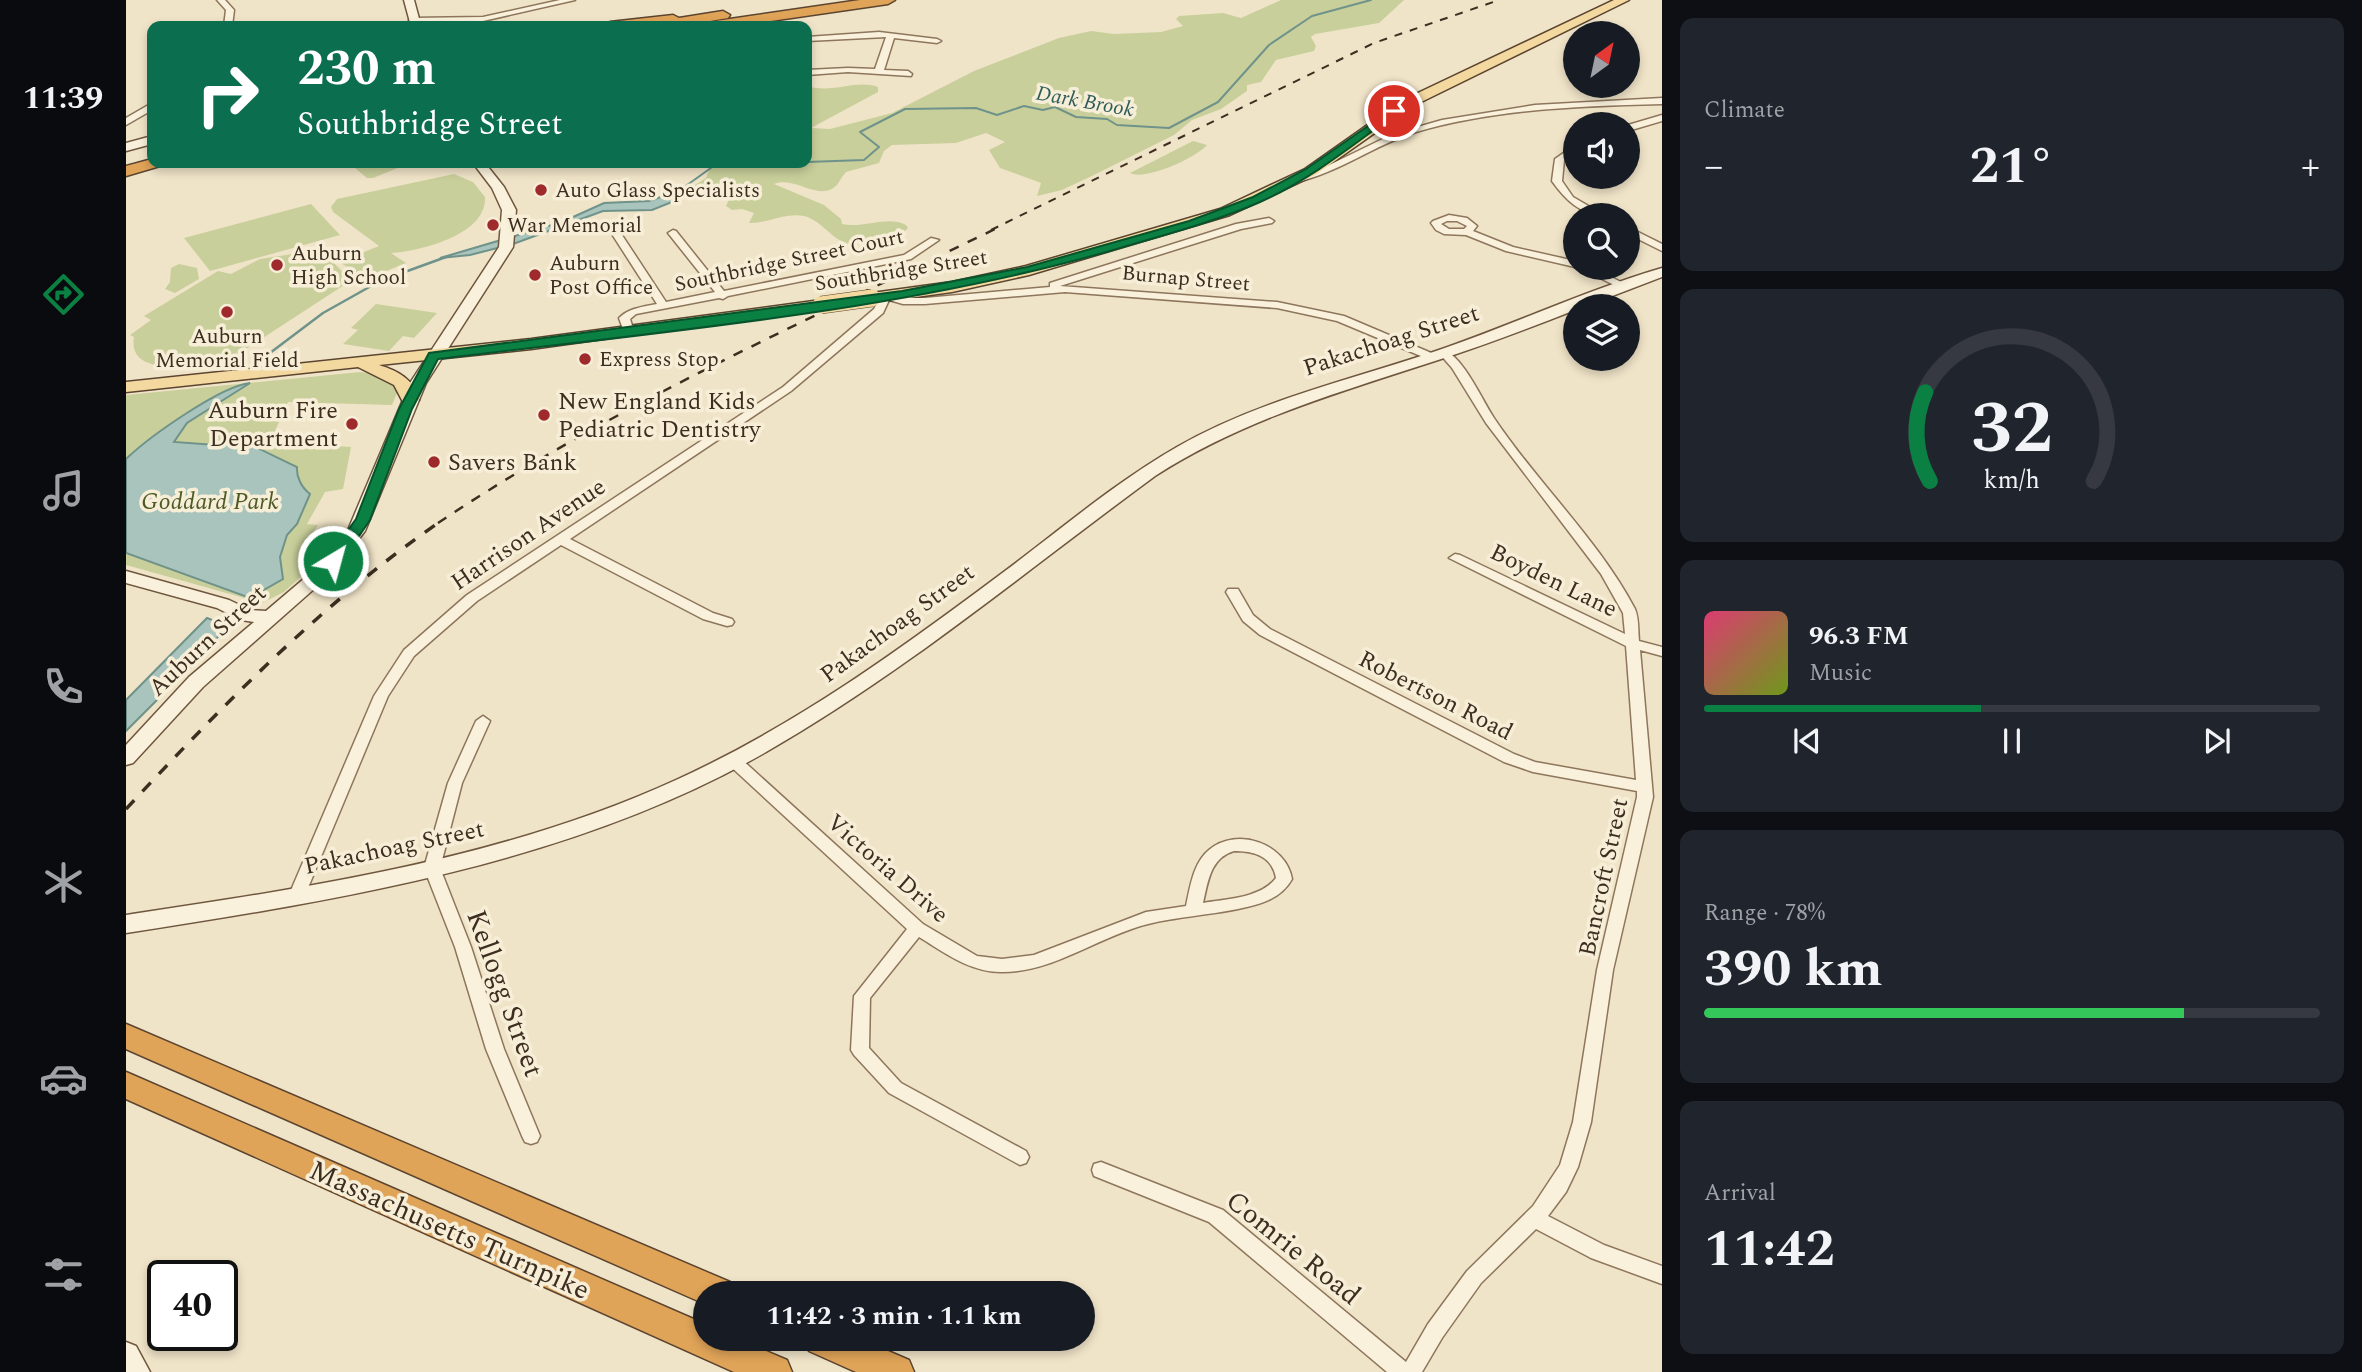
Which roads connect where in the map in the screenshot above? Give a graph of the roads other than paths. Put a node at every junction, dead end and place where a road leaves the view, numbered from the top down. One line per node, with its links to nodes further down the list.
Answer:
1 (221, 0): 8 (street)
2 (409, 0): 9 (street)
3 (571, 0): 10 (street)
4 (888, 0): 6 (highway)
5 (1623, 0): 34 (main road, Southbridge Street)
6 (821, 5): 7 (highway); 13 (highway); 14 (highway)
7 (774, 7): 11 (highway); 12 (highway)
8 (229, 21)
9 (414, 21)
10 (449, 21)
11 (653, 21)
12 (688, 21)
13 (736, 21)
14 (752, 21)
15 (891, 35): 16 (street); 17 (street); 18 (street)
16 (812, 39)
17 (937, 41)
18 (879, 71): 19 (street); 20 (street)
19 (812, 73)
20 (908, 74)
21 (1662, 101): 34 (street)
22 (147, 109): 24 (street)
23 (1662, 118): 25 (street)
24 (126, 122)
25 (1640, 124)
26 (147, 141): 27 (street)
27 (126, 147)
28 (147, 153): 30 (highway)
29 (1563, 156): 35 (street)
30 (126, 159)
31 (147, 165): 33 (highway)
32 (482, 168): 52 (street, Auburn Street)
33 (126, 170)
34 (1297, 179): 49 (main road, Southbridge Street)
35 (1577, 203)
36 (1269, 221): 47 (street)
37 (615, 231): 50 (street)
38 (1467, 232): 43 (street)
39 (673, 233): 48 (street)
40 (1640, 236): 42 (street)
41 (934, 240): 48 (street, Southbridge Street Court)
42 (1662, 248)
43 (1563, 261)
44 (1662, 272): 46 (street, Pakachoag Street)
45 (1611, 280): 46 (street)
46 (1624, 286): 53 (street, Pakachoag Street)
47 (1046, 289): 49 (street, Burnap Street); 53 (street, Burnap Street)
48 (723, 296): 50 (street, Southbridge Street Court)
49 (879, 297): 51 (main road, Southbridge Street, bridge); 57 (street, Harrison Avenue)
50 (663, 306): 51 (street, Southbridge Street Court)
51 (629, 332): 52 (main road, Southbridge Street)
52 (434, 355): 54 (main road, Southbridge Street); 56 (street, Auburn Street)
53 (1438, 355): 63 (street, Bancroft Street); 67 (street, Pakachoag Street)
54 (347, 365): 55 (main road, Southbridge Street); 56 (main road)
55 (126, 387)
56 (410, 400): 61 (street, Auburn Street)
57 (562, 540): 62 (street); 70 (street, Harrison Avenue)
58 (1455, 558): 63 (street, Boyden Lane)
59 (126, 577): 61 (street)
60 (1233, 592): 68 (street, Robertson Road)
61 (267, 617): 66 (street, Auburn Street)
62 (727, 622)
63 (1634, 644): 64 (street, Boyden Lane); 68 (street, Bancroft Street)
64 (1662, 652)
65 (483, 721): 69 (street)
66 (126, 758)
67 (733, 761): 69 (street, Pakachoag Street); 73 (street, Victoria Drive)
68 (1645, 787): 79 (street, Bancroft Street)
69 (432, 868): 70 (street, Pakachoag Street); 76 (street, Kellogg Street)
70 (297, 895): 72 (street, Pakachoag Street)
71 (1193, 911): 71 (street, Victoria Drive); 73 (street, Victoria Drive)
72 (126, 923)
73 (916, 928): 77 (street)
74 (126, 1036): 81 (highway, Massachusetts Turnpike)
75 (126, 1085): 85 (highway, Massachusetts Turnpike)
76 (531, 1136)
77 (1020, 1157)
78 (1101, 1170): 87 (street, Comrie Road)
79 (1533, 1219): 80 (street); 88 (street, Bancroft Street)
80 (1662, 1275)
81 (693, 1282)
82 (848, 1351): 86 (highway)
83 (126, 1355): 84 (street)
84 (136, 1372)
85 (774, 1372)
86 (896, 1372)
87 (1402, 1372)
88 (1411, 1372)

